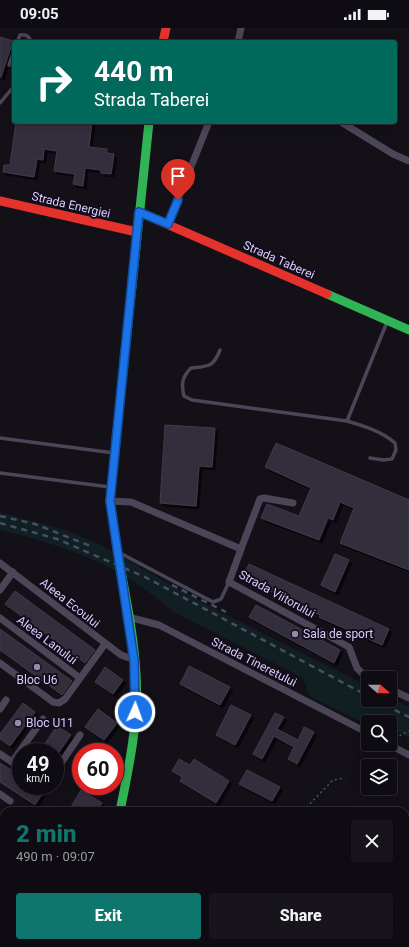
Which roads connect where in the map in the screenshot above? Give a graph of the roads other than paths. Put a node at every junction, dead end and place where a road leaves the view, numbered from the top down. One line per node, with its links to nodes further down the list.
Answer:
1 (166, 28): 5 (main road)
2 (241, 28): 6 (street)
3 (17, 40): 4 (lane)
4 (30, 40)
5 (163, 40)
6 (238, 40)
7 (12, 56): 8 (lane)
8 (9, 65)
9 (12, 88): 10 (lane)
10 (0, 103)
11 (149, 124): 16 (main road)
12 (208, 124): 17 (street)
13 (343, 124): 14 (street)
14 (409, 161)
15 (0, 201): 18 (main road, Strada Energiei)
16 (139, 212): 17 (main road, Strada Taberei); 18 (main road)
17 (168, 224): 19 (main road, Strada Taberei)
18 (137, 232): 24 (main road)
19 (388, 321): 20 (main road, Strada Taberei); 22 (lane)
20 (409, 330)
21 (220, 350): 22 (lane)
22 (347, 421): 25 (lane)
23 (0, 438): 24 (lane)
24 (114, 453): 27 (main road)
25 (370, 458)
26 (0, 472): 27 (lane)
27 (111, 487): 28 (main road)
28 (110, 501): 30 (street); 31 (main road)
29 (293, 504): 30 (street, Strada Viitorului)
30 (241, 549): 34 (street, Strada Viitorului)
31 (117, 552): 34 (lane); 36 (main road)
32 (0, 563): 33 (street, Aleea Ecoului)
33 (13, 572): 35 (street); 38 (street, Aleea Ecoului)
34 (229, 582): 41 (street, Strada Viitorului)
35 (0, 590)
36 (128, 616): 39 (main road); 48 (street, Strada Tineretului)
37 (0, 618): 42 (street, Aleea Lanului)
38 (106, 644): 39 (street, Aleea Ecoului); 42 (street)
39 (134, 660): 58 (main road)
40 (0, 663): 42 (street)
41 (361, 672)
42 (80, 678)
43 (397, 692): 44 (street)
44 (409, 698)
45 (6, 700): 46 (street)
46 (0, 708)
47 (43, 719): 50 (street)
48 (361, 729)
49 (80, 735): 54 (street)
50 (26, 743)
51 (397, 749): 53 (street)
52 (0, 754): 55 (street)
53 (409, 756)
54 (64, 759)
55 (12, 762)
56 (0, 794): 57 (street)
57 (10, 801)
58 (121, 807)

